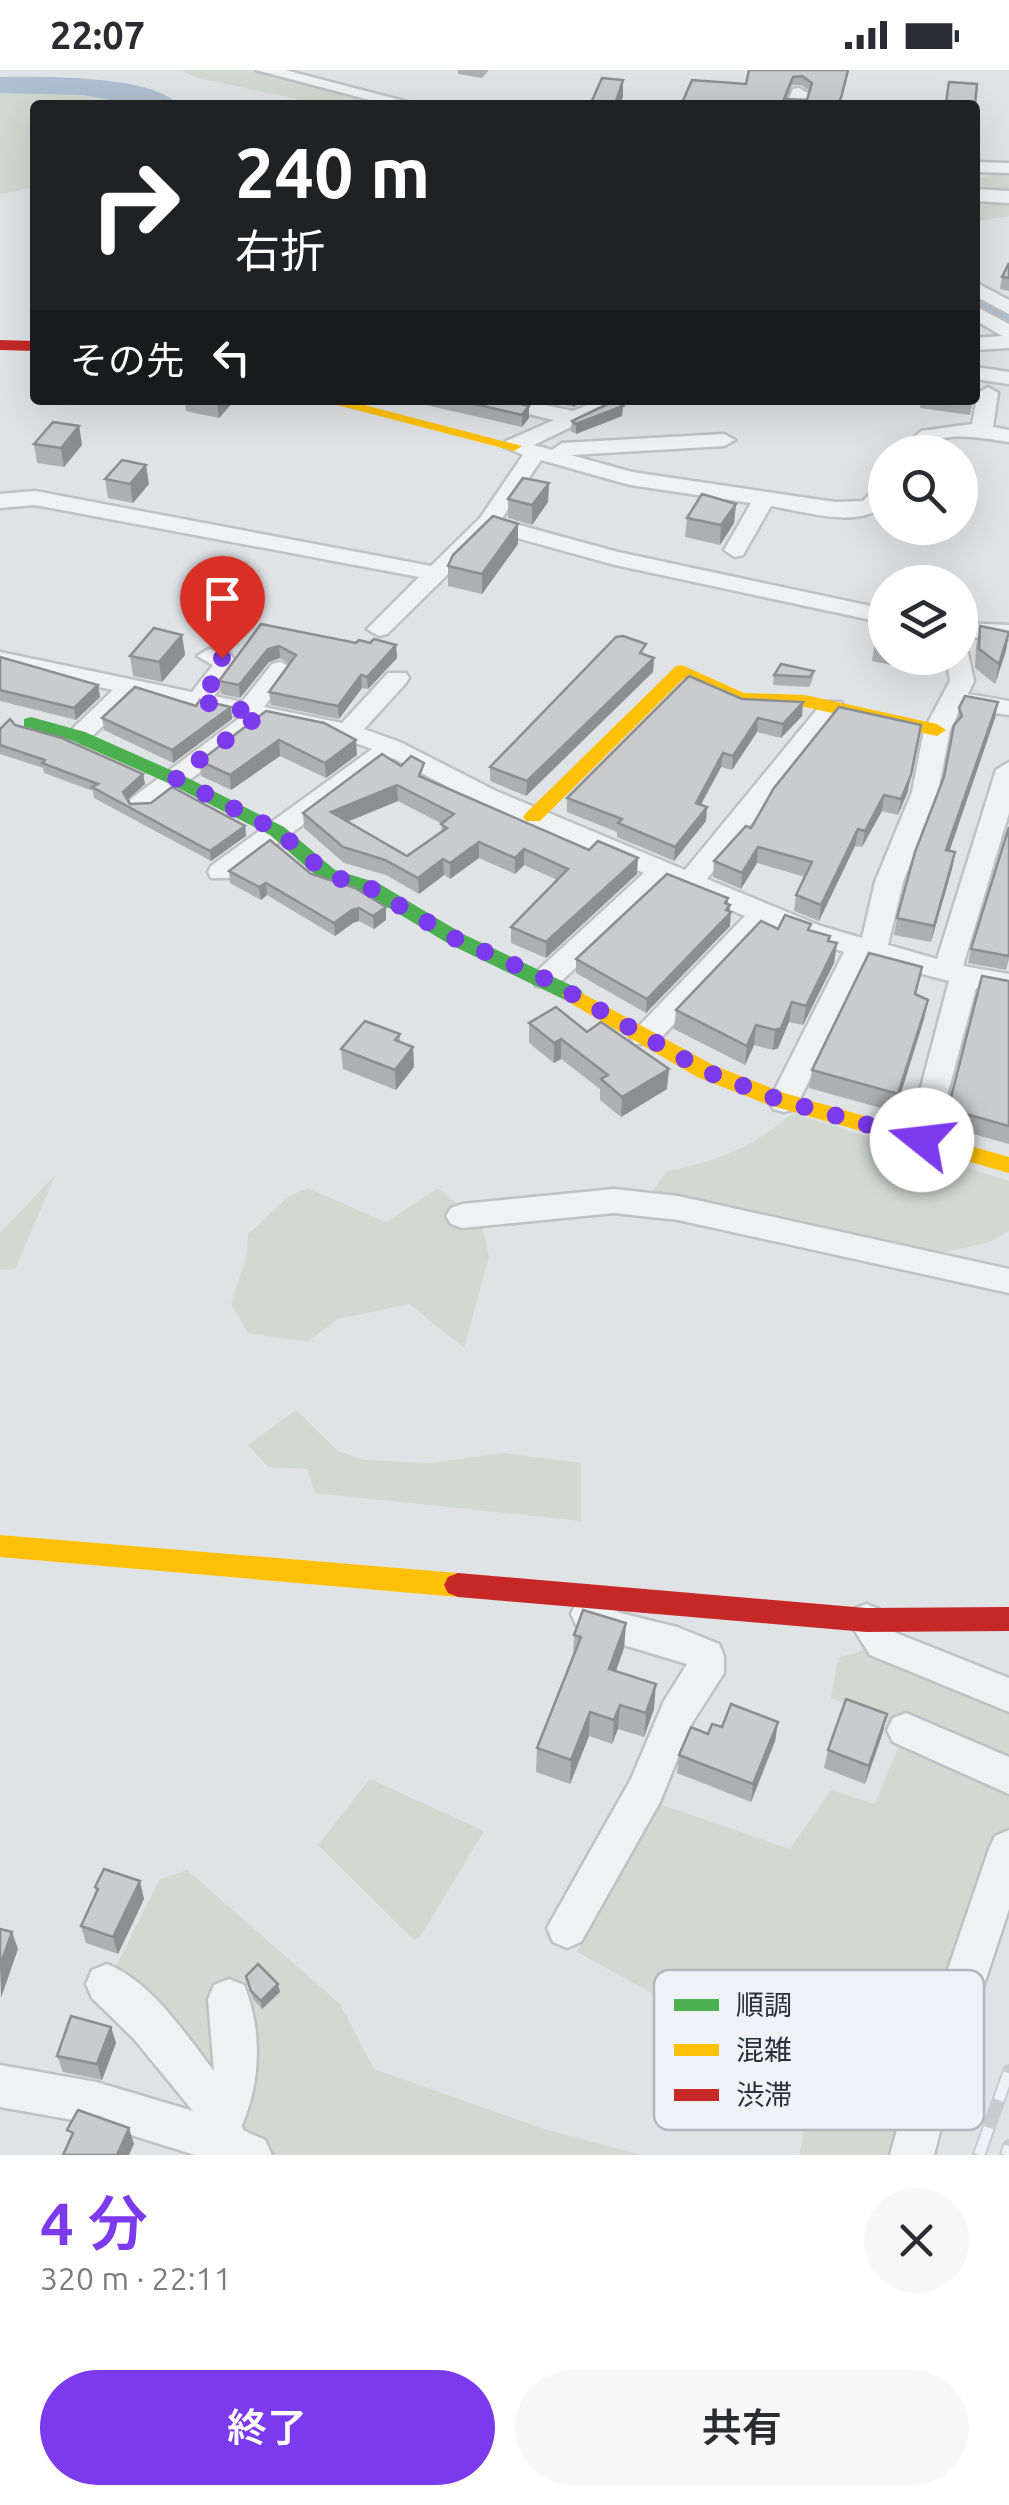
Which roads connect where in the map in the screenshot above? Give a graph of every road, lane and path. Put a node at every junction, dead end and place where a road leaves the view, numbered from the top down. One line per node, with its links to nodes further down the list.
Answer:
1 (264, 70): 3 (street)
2 (358, 70): 3 (street)
3 (345, 90): 4 (street)
4 (388, 100)
5 (980, 167): 6 (street)
6 (1009, 168)
7 (980, 195): 8 (street)
8 (1009, 197)
9 (980, 291): 10 (street)
10 (1009, 308)
11 (980, 315): 12 (street)
12 (1009, 332)
13 (1009, 342): 14 (street)
14 (980, 344)
15 (0, 345): 16 (street)
16 (30, 346)
17 (980, 374): 18 (street)
18 (1009, 378)
19 (988, 392): 24 (street)
20 (346, 405): 28 (street)
21 (515, 405): 23 (street)
22 (604, 405): 23 (street)
23 (574, 418): 28 (street)
24 (981, 432): 25 (street); 26 (street)
25 (929, 435)
26 (1009, 436)
27 (724, 440): 28 (street)
28 (522, 449): 29 (street); 32 (street)
29 (765, 498): 31 (street); 33 (street)
30 (0, 500): 34 (street)
31 (868, 508)
32 (488, 523): 34 (street); 35 (street)
33 (735, 550)
34 (433, 573): 36 (street)
35 (868, 613)
36 (378, 628)
37 (978, 631): 38 (street)
38 (1009, 632)
39 (210, 656): 46 (street)
40 (0, 659): 44 (street)
41 (281, 670): 49 (street)
42 (961, 675): 45 (street)
43 (396, 678): 52 (street)
44 (130, 687): 46 (street); 53 (street)
45 (954, 700): 48 (street); 51 (street)
46 (198, 701): 49 (street)
47 (832, 707): 51 (street); 58 (street); 61 (street)
48 (1009, 708)
49 (255, 713): 52 (street); 56 (street)
50 (31, 724): 53 (street)
51 (936, 730): 63 (street)
52 (347, 732): 54 (street)
53 (78, 736): 56 (street)
54 (391, 747): 58 (street); 59 (street)
55 (1009, 770): 64 (street)
56 (175, 778): 57 (street); 59 (street)
57 (141, 804)
58 (534, 816): 61 (street)
59 (278, 831): 60 (street); 66 (street)
60 (221, 872)
61 (676, 877): 62 (street); 66 (street)
62 (764, 914): 63 (street); 67 (street)
63 (866, 950): 64 (street); 68 (street)
64 (956, 974): 65 (street); 69 (street)
65 (1005, 978)
66 (546, 979): 67 (street)
67 (645, 1036): 68 (street)
68 (784, 1101): 69 (street)
69 (922, 1140): 70 (street)
70 (1009, 1165)
71 (462, 1216): 72 (street)
72 (1009, 1281)
73 (0, 1546): 74 (street)
74 (571, 1594): 75 (street); 81 (street)
75 (866, 1620): 76 (street); 77 (street)
76 (1009, 1620)
77 (1009, 1695)
78 (906, 1730): 79 (street)
79 (1009, 1776)
80 (1009, 1849): 82 (street)
81 (567, 1928)
82 (968, 1970)
83 (107, 1984): 87 (street)
84 (229, 1999): 87 (street)
85 (0, 2086): 87 (street)
86 (918, 2130): 88 (street)
87 (232, 2140)
88 (912, 2155)

